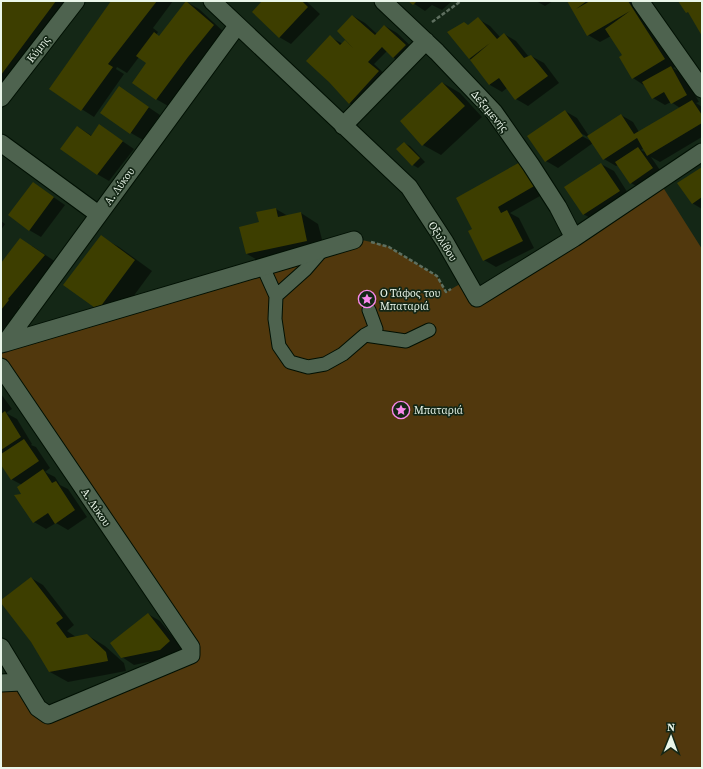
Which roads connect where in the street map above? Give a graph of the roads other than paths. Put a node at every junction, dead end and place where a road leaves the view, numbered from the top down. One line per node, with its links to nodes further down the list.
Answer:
1 (76, 1): 8 (street, Κύμης)
2 (212, 1): 5 (street, Οξυλίθου)
3 (383, 1): 6 (street, Δεξαμενής)
4 (640, 1): 7 (street)
5 (237, 26): 9 (street, Οξυλίθου); 12 (street, Α. Λύκου)
6 (422, 37): 9 (street); 13 (street, Δεξαμενής)
7 (702, 89)
8 (1, 98)
9 (343, 126): 13 (street, Οξυλίθου)
10 (1, 143): 12 (street)
11 (702, 152): 13 (street, Οξυλίθου)
12 (98, 214): 21 (street, Α. Λύκου)
13 (574, 238)
14 (354, 240): 15 (street)
15 (324, 248): 16 (street); 17 (street)
16 (263, 266): 17 (street); 21 (street)
17 (276, 296): 20 (street)
18 (369, 310): 20 (street)
19 (429, 330): 20 (street)
20 (365, 335)
21 (3, 344)
22 (1, 367): 24 (street, Α. Λύκου)
23 (1, 647): 24 (street)
24 (21, 682): 25 (street)
25 (1, 683)

